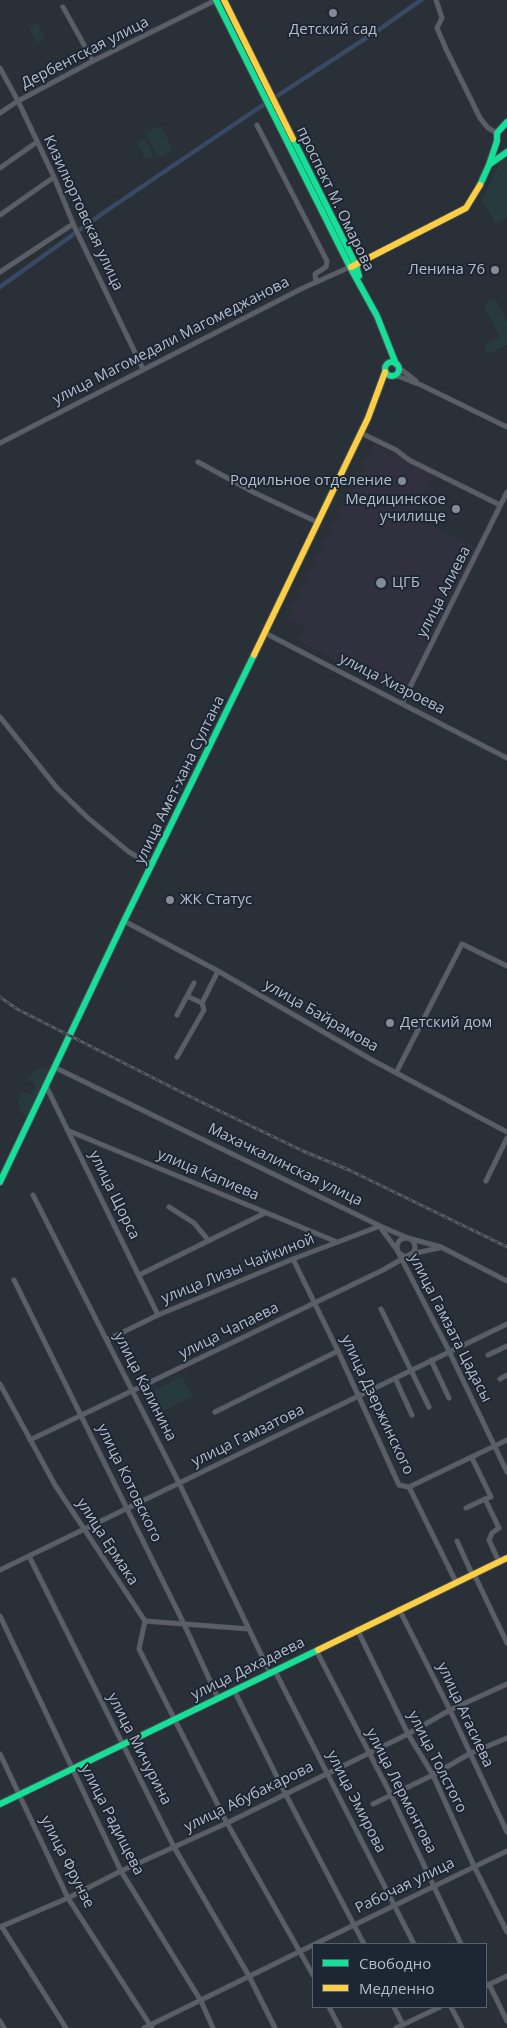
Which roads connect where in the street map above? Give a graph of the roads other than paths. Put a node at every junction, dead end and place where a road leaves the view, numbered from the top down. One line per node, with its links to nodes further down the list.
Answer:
1 (216, 0): 5 (street, Дербентская улица); 7 (main road, проспект М. Омарова)
2 (224, 0): 7 (main road, проспект М. Омарова)
3 (436, 0): 12 (street)
4 (63, 7): 5 (street)
5 (93, 61): 8 (street, Дербентская улица)
6 (0, 68): 8 (street, Кизилюртовская улица)
7 (268, 98): 21 (main road, проспект М. Омарова)
8 (18, 101): 9 (street, Дербентская улица); 14 (street, Кизилюртовская улица)
9 (0, 113)
10 (506, 124): 12 (main road)
11 (257, 125): 23 (street)
12 (497, 133): 13 (main road)
13 (496, 141): 15 (main road); 16 (main road)
14 (37, 142): 17 (street); 18 (street, Кизилюртовская улица)
15 (507, 151): 16 (main road)
16 (489, 165): 21 (main road)
17 (0, 168)
18 (54, 178): 19 (street); 20 (street, Кизилюртовская улица)
19 (0, 215)
20 (74, 226): 22 (street); 27 (street, Кизилюртовская улица)
21 (353, 266): 23 (street, улица Магомедали Магомеджановa); 24 (main road, проспект М. Омарова)
22 (0, 272)
23 (316, 282): 27 (street, улица Магомедали Магомеджановa)
24 (388, 344): 25 (main road); 26 (main road, проспект М. Омарова)
25 (386, 364): 26 (main road); 28 (main road)
26 (397, 365): 29 (main road); 30 (street)
27 (143, 369): 34 (street, улица Магомедали Магомеджановa)
28 (385, 372): 29 (main road); 31 (main road)
29 (394, 375): 30 (street); 31 (main road)
30 (421, 385): 32 (street)
31 (380, 389): 33 (main road, улица Амет-хана Султана)
32 (507, 427)
33 (361, 433): 37 (street); 38 (main road, улица Амет-хана Султана)
34 (0, 443)
35 (198, 462): 38 (street)
36 (507, 492): 37 (street, улица Алиева)
37 (500, 505): 40 (street, улица Алиева)
38 (317, 522): 39 (main road, улица Амет-хана Султана)
39 (266, 633): 40 (street, улица Хизроева); 43 (main road, улица Амет-хана Султана)
40 (402, 703): 42 (street, улица Хизроева)
41 (0, 717): 43 (street)
42 (507, 758)
43 (152, 865): 44 (main road, улица Амет-хана Султана)
44 (124, 921): 46 (street, улица Байрамова); 52 (main road, улица Амет-хана Султана)
45 (507, 966): 53 (street)
46 (218, 971): 49 (street); 53 (street, улица Байрамова)
47 (194, 983): 48 (street)
48 (187, 996): 49 (street); 50 (street)
49 (202, 1003): 51 (street)
50 (177, 1015)
51 (177, 1057)
52 (54, 1067): 54 (main road, улица Амет-хана Султана); 63 (street, Махачкалинская улица)
53 (396, 1073): 56 (street, улица Байрамова)
54 (46, 1086): 55 (street, улица Щорса); 59 (main road, улица Амет-хана Султана)
55 (70, 1131): 62 (street, улица Капиева); 72 (street, улица Щорса)
56 (507, 1132)
57 (507, 1138): 58 (street)
58 (486, 1181)
59 (0, 1182)
60 (33, 1195): 79 (street, улица Калинина)
61 (169, 1207): 65 (street)
62 (265, 1213): 65 (street); 66 (street, улица Капиева)
63 (380, 1226): 64 (street, Махачкалинская улица); 66 (street, улица Лизы Чайкиной); 68 (street, улица Гамзата Цадасы)
64 (408, 1238): 67 (street, Махачкалинская улица); 68 (street); 69 (street)
65 (209, 1241): 72 (street)
66 (337, 1242): 70 (street, улица Лизы Чайкиной)
67 (441, 1247): 69 (street, улица Чапаева); 74 (street, Махачкалинская улица)
68 (397, 1250): 69 (street); 71 (street, улица Гамзата Цадасы)
69 (411, 1254): 71 (street, улица Чапаева)
70 (292, 1259): 75 (street, улица Дзержинского); 77 (street, улица Лизы Чайкиной)
71 (402, 1260): 75 (street, улица Чапаева); 82 (street, улица Гамзата Цадасы)
72 (139, 1275): 77 (street, улица Щорса)
73 (14, 1280): 96 (street, улица Котовского)
74 (507, 1281)
75 (315, 1303): 81 (street, улица Дзержинского); 90 (street, улица Чапаева)
76 (381, 1310): 85 (street)
77 (158, 1315): 79 (street, улица Лизы Чайкиной)
78 (507, 1324): 82 (street, улица Гамзатова)
79 (107, 1340): 90 (street, улица Калинина)
80 (507, 1346): 83 (street)
81 (338, 1351): 91 (street, улица Дзержинского); 94 (street)
82 (449, 1351): 84 (street, улица Гамзатова); 99 (street, улица Гамзата Цадасы)
83 (488, 1355)
84 (431, 1360): 85 (street, улица Гамзатова); 92 (street)
85 (412, 1369): 87 (street, улица Гамзатова); 93 (street)
86 (507, 1375): 88 (street)
87 (395, 1378): 91 (street, улица Гамзатова); 95 (street)
88 (500, 1379)
89 (0, 1384): 97 (street, улица Ермака)
90 (133, 1392): 96 (street, улица Чапаева); 102 (street, улица Калинина)
91 (359, 1395): 102 (street, улица Гамзатова); 103 (street, улица Дзержинского)
92 (449, 1398)
93 (429, 1406)
94 (215, 1412)
95 (412, 1415)
96 (82, 1416): 97 (street, улица Чапаева); 105 (street, улица Котовского)
97 (30, 1440): 107 (street, улица Ермака)
98 (507, 1440): 99 (street)
99 (494, 1446): 100 (street); 101 (street, улица Гамзата Цадасы)
100 (472, 1458): 103 (street); 104 (street)
101 (507, 1472)
102 (179, 1483): 105 (street, улица Гамзатова); 119 (street, улица Калинина)
103 (409, 1488): 114 (street, улица Дзержинского)
104 (485, 1499): 106 (street); 111 (street)
105 (127, 1508): 107 (street, улица Гамзатова); 118 (street, улица Котовского)
106 (466, 1508)
107 (84, 1529): 109 (street, улица Гамзатова); 117 (street, улица Ермака)
108 (457, 1541): 113 (street)
109 (30, 1556): 112 (street, улица Гамзатова); 131 (street, улица Мичурина)
110 (507, 1558): 111 (main road, улица Дахадаева)
111 (499, 1562): 113 (main road, улица Дахадаева)
112 (0, 1570)
113 (473, 1574): 114 (main road, улица Дахадаева); 121 (street)
114 (456, 1582): 115 (main road, улица Дахадаева)
115 (399, 1609): 120 (main road, улица Дахадаева); 127 (street, улица Агасиева)
116 (0, 1616): 135 (street, улица Радищева)
117 (145, 1621): 118 (street); 128 (street)
118 (184, 1624): 119 (street); 126 (street, улица Котовского)
119 (249, 1629): 123 (street, улица Калинина)
120 (357, 1630): 122 (main road, улица Дахадаева); 129 (street, улица Толстого)
121 (507, 1643)
122 (316, 1650): 123 (main road, улица Дахадаева); 132 (street, улица Лермонтова)
123 (273, 1672): 125 (main road, улица Дахадаева); 136 (street, улица Эмирова)
124 (507, 1684): 127 (street, улица Абубакарова)
125 (234, 1690): 126 (main road, улица Дахадаева); 138 (street)
126 (218, 1698): 128 (main road, улица Дахадаева)
127 (450, 1710): 129 (street, улица Абубакарова); 134 (street, улица Агасиева)
128 (173, 1720): 131 (main road, улица Дахадаева); 143 (street)
129 (408, 1734): 132 (street, улица Абубакарова); 137 (street, улица Толстого)
130 (507, 1738): 134 (street)
131 (122, 1746): 135 (main road, улица Дахадаева); 145 (street, улица Мичурина)
132 (368, 1752): 136 (street, улица Абубакарова); 140 (street, улица Лермонтова)
133 (0, 1754): 139 (street, улица Фрунзе)
134 (470, 1754): 137 (street); 144 (street, улица Агасиева)
135 (72, 1769): 139 (main road, улица Дахадаева); 148 (street, улица Радищева)
136 (327, 1772): 138 (street, улица Абубакарова); 151 (street, улица Эмирова)
137 (433, 1775): 140 (street); 147 (street, улица Толстого)
138 (285, 1794): 143 (street, улица Абубакарова); 152 (street)
139 (19, 1795): 141 (main road, улица Дахадаева); 150 (street, улица Фрунзе)
140 (391, 1796): 142 (street); 149 (street, улица Лермонтова)
141 (0, 1804)
142 (373, 1804)
143 (227, 1823): 145 (street, улица Абубакарова); 160 (street)
144 (507, 1832)
145 (174, 1847): 148 (street, улица Абубакарова); 162 (street, улица Мичурина)
146 (507, 1851): 147 (street, Рабочая улица)
147 (474, 1866): 149 (street, Рабочая улица); 154 (street, улица Толстого)
148 (121, 1871): 150 (street, улица Абубакарова); 165 (street, улица Радищева)
149 (435, 1886): 151 (street, Рабочая улица); 158 (street, улица Лермонтова)
150 (68, 1898): 153 (street, улица Абубакарова); 173 (street, улица Фрунзе)
151 (395, 1905): 152 (street, Рабочая улица); 157 (street, улица Эмирова)
152 (354, 1925): 155 (street, Рабочая улица); 156 (street)
153 (1, 1927): 175 (street)
154 (507, 1932)
155 (318, 1943)
156 (363, 1943)
157 (414, 1943)
158 (461, 1943)
159 (312, 1946): 160 (street, Рабочая улица)
160 (301, 1951): 161 (street); 162 (street, Рабочая улица)
161 (312, 1973)
162 (249, 1976): 165 (street, Рабочая улица); 178 (street, улица Мичурина)
163 (507, 1976): 164 (street)
164 (487, 1985): 171 (street)
165 (201, 2001): 173 (street, Рабочая улица); 177 (street, улица Радищева)
166 (330, 2008): 179 (street)
167 (395, 2008): 172 (street)
168 (438, 2008): 172 (street)
169 (452, 2008): 182 (street)
170 (0, 2021): 174 (street)
171 (507, 2021)
172 (405, 2024): 180 (street); 181 (street)
173 (151, 2026): 176 (street, Рабочая улица)
174 (4, 2028)
175 (66, 2028)
176 (144, 2028)
177 (213, 2028)
178 (275, 2028)
179 (340, 2028)
180 (396, 2028)
181 (409, 2028)
182 (462, 2028)

